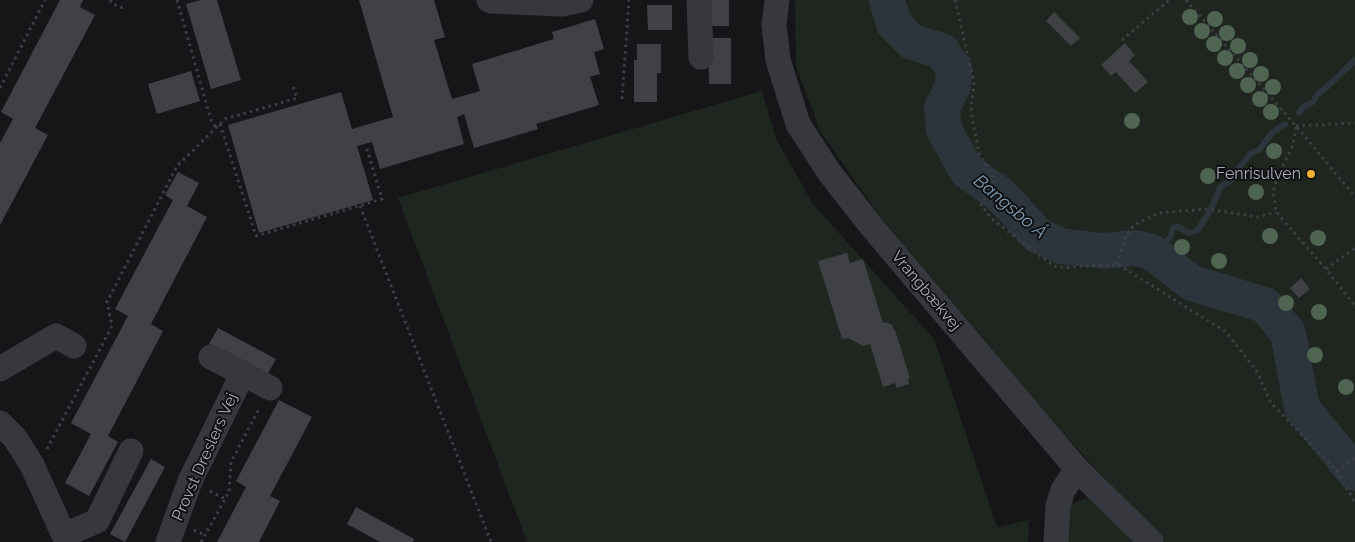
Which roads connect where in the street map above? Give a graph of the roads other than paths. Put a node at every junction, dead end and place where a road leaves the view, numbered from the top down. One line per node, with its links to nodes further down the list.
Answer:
1 (489, 0): 2 (street)
2 (580, 0)
3 (699, 0): 5 (street)
4 (777, 0): 13 (street, Vrangbækvej)
5 (701, 57)
6 (74, 346): 8 (street)
7 (211, 357): 9 (street, Provst Dreslers Vej)
8 (0, 369)
9 (243, 373): 10 (street, Provst Dreslers Vej); 15 (street, Provst Dreslers Vej)
10 (270, 388)
11 (0, 423): 14 (street)
12 (131, 451): 14 (street)
13 (1077, 470): 16 (street); 17 (street, Vrangbækvej)
14 (65, 539)
15 (168, 542)
16 (1056, 542)
17 (1152, 542)

